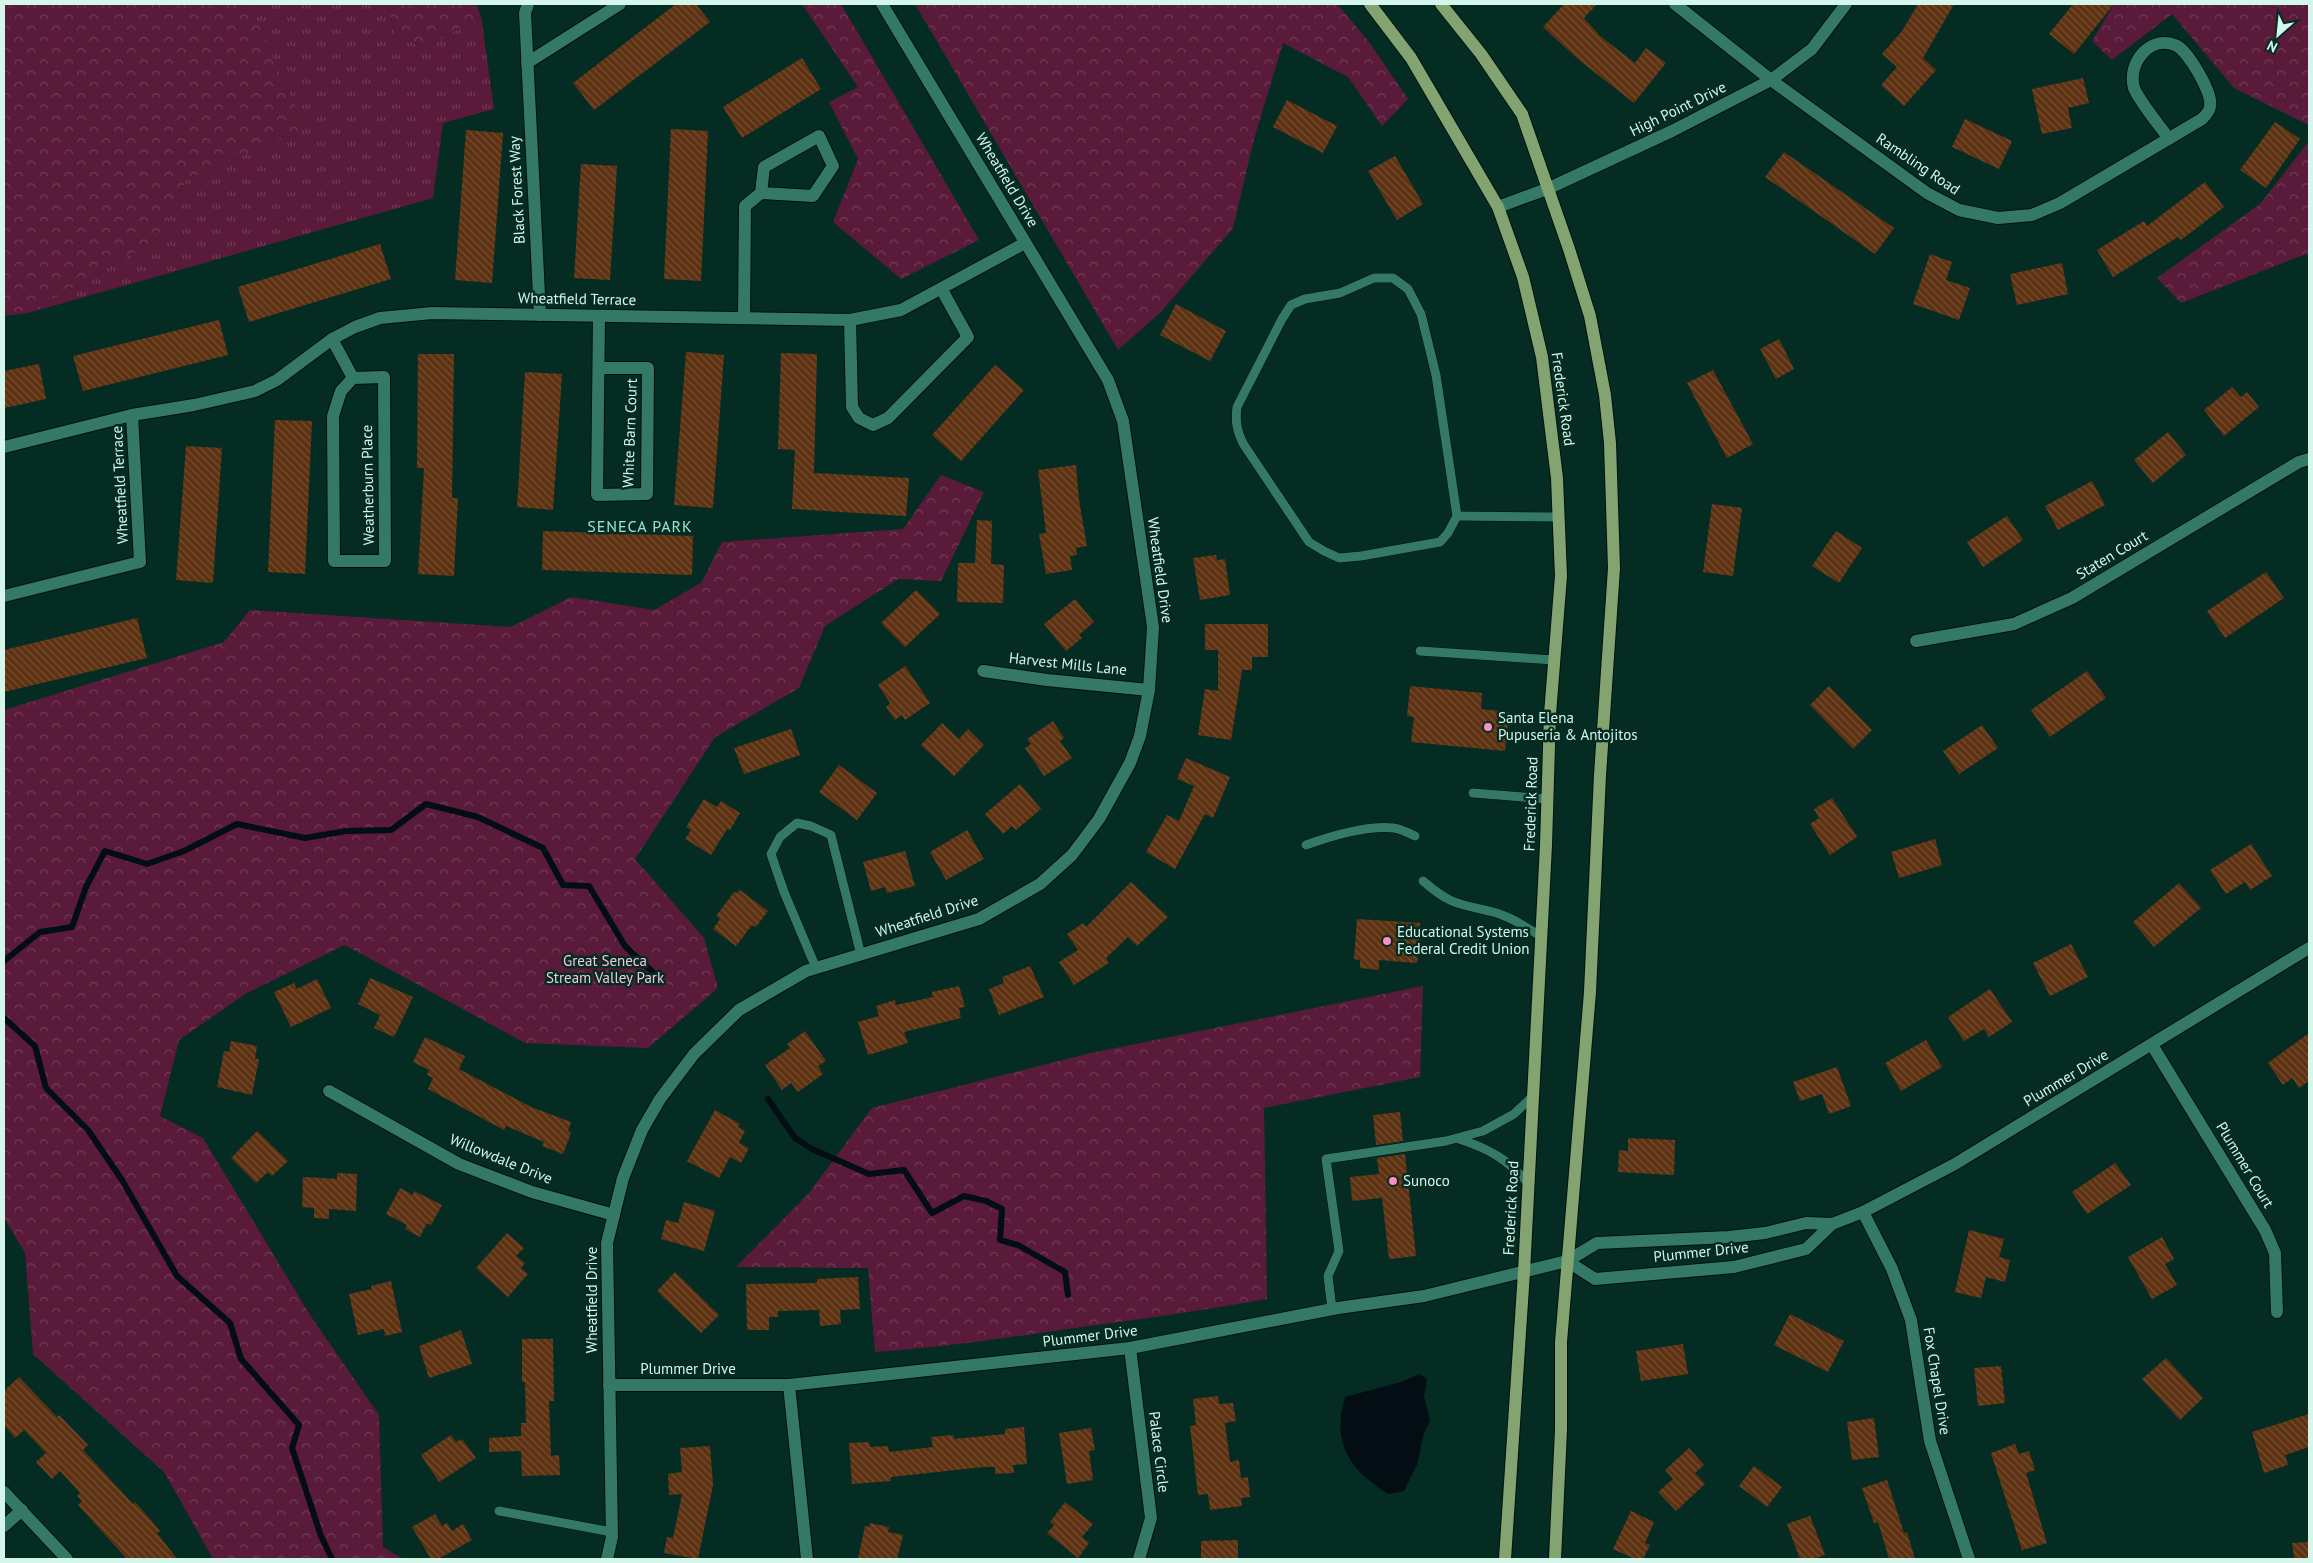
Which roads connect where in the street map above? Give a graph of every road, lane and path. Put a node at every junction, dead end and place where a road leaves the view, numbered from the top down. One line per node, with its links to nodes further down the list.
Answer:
1 (528, 4): 8 (street, Black Forest Way)
2 (620, 4): 8 (street)
3 (882, 4): 14 (street, Wheatfield Drive)
4 (1370, 4): 13 (main road, Frederick Road)
5 (1442, 4): 11 (main road)
6 (1675, 4): 9 (street, Rambling Road)
7 (1846, 4): 9 (street, High Point Drive)
8 (527, 63): 16 (street, Black Forest Way)
9 (1771, 80): 10 (street, Rambling Road); 11 (street, High Point Drive)
10 (2169, 139): 10 (street, Rambling Road)
11 (1547, 189): 13 (street, High Point Drive); 51 (main road)
12 (761, 193): 12 (street); 18 (street)
13 (1498, 207): 27 (main road, Frederick Road)
14 (1025, 242): 15 (street, Wheatfield Terrace); 33 (street, Wheatfield Drive)
15 (942, 290): 19 (street, Wheatfield Terrace); 19 (street)
16 (540, 315): 17 (street, Wheatfield Terrace); 20 (street, Wheatfield Terrace)
17 (599, 316): 18 (street, Wheatfield Terrace); 21 (street, White Barn Court)
18 (744, 318): 19 (street, Wheatfield Terrace)
19 (850, 320)
20 (332, 339): 22 (street); 23 (street, Wheatfield Terrace)
21 (599, 368): 21 (street, White Barn Court)
22 (353, 378): 22 (street, Weatherburn Place)
23 (132, 415): 24 (street, Wheatfield Terrace); 28 (street, Wheatfield Terrace)
24 (4, 447)
25 (2309, 459): 29 (street, Staten Court)
26 (1457, 516): 26 (lane); 27 (lane)
27 (1559, 517): 31 (main road, Frederick Road)
28 (4, 596)
29 (1916, 641)
30 (1420, 651): 31 (lane)
31 (1554, 660): 35 (main road, Frederick Road)
32 (983, 671): 33 (street, Harvest Mills Lane)
33 (1149, 690): 41 (street, Wheatfield Drive)
34 (1473, 793): 35 (lane)
35 (1547, 799): 39 (main road, Frederick Road)
36 (1415, 836): 37 (lane)
37 (1306, 845)
38 (1423, 881): 39 (lane)
39 (1541, 936): 45 (main road, Frederick Road)
40 (2309, 948): 43 (street, Plummer Drive)
41 (861, 955): 42 (street, Wheatfield Drive); 42 (lane)
42 (816, 968): 49 (street, Wheatfield Drive)
43 (2152, 1045): 48 (street, Plummer Drive); 54 (street, Plummer Court)
44 (329, 1090): 49 (street, Willowdale Drive)
45 (1534, 1096): 46 (lane); 47 (main road, Frederick Road)
46 (1458, 1139): 47 (lane); 53 (lane)
47 (1529, 1184): 52 (main road, Frederick Road)
48 (1863, 1212): 50 (street, Plummer Drive); 69 (street, Fox Chapel Drive)
49 (614, 1215): 56 (street, Wheatfield Drive)
50 (1832, 1224): 51 (street, Plummer Drive); 51 (street, Plummer Drive)
51 (1567, 1261): 52 (street, Plummer Drive); 68 (main road)
52 (1524, 1272): 53 (street, Plummer Drive); 67 (main road, Frederick Road)
53 (1332, 1310): 55 (street, Plummer Drive)
54 (2277, 1312)
55 (1130, 1348): 57 (street, Plummer Drive); 66 (street, Palace Circle)
56 (609, 1385): 57 (street, Plummer Drive); 62 (street, Wheatfield Drive)
57 (789, 1385): 65 (street)
58 (4, 1492): 59 (street)
59 (22, 1510): 61 (street); 63 (street)
60 (499, 1511): 62 (lane)
61 (4, 1526)
62 (612, 1532): 64 (street, Wheatfield Drive)
63 (67, 1559)
64 (607, 1559)
65 (807, 1559)
66 (1139, 1559)
67 (1505, 1559)
68 (1555, 1559)
69 (1969, 1559)

